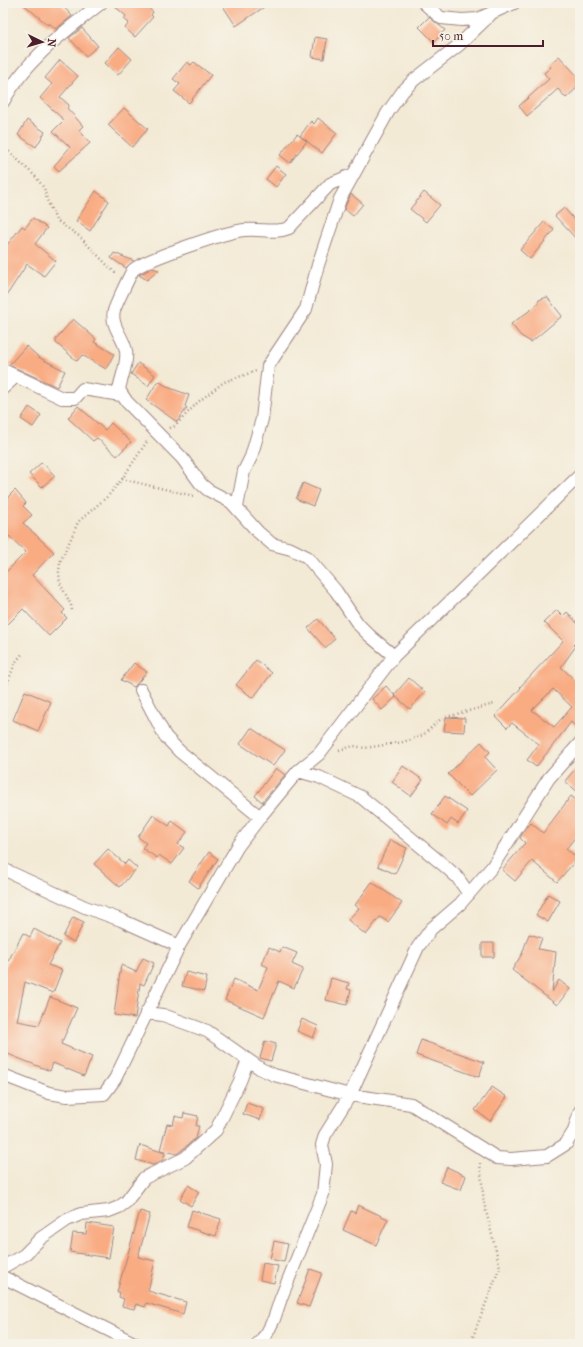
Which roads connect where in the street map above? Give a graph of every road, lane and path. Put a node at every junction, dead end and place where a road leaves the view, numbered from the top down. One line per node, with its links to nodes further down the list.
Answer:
1 (102, 3): 5 (street)
2 (424, 3): 4 (street)
3 (514, 3): 4 (street)
4 (490, 15): 7 (street)
5 (3, 102)
6 (3, 146): 8 (path)
7 (354, 174): 8 (street); 9 (street)
8 (126, 285): 13 (street)
9 (268, 366): 14 (path); 18 (street)
10 (3, 370): 11 (street)
11 (15, 377): 12 (street); 13 (street)
12 (3, 388)
13 (121, 395): 14 (street)
14 (156, 433): 16 (path); 18 (street)
15 (580, 475): 21 (street)
16 (122, 479): 17 (path); 19 (path)
17 (199, 497)
18 (237, 507): 21 (street)
19 (72, 610)
20 (22, 654): 23 (path)
21 (394, 656): 26 (street)
22 (141, 690): 28 (street)
23 (3, 695)
24 (494, 704): 26 (path)
25 (580, 743): 30 (street)
26 (320, 754): 27 (street)
27 (298, 771): 28 (street); 30 (street)
28 (260, 817): 31 (street)
29 (3, 869): 31 (street)
30 (469, 894): 35 (street)
31 (179, 946): 32 (street)
32 (146, 1013): 33 (street); 34 (street)
33 (248, 1060): 35 (street); 38 (street)
34 (3, 1075)
35 (350, 1095): 37 (street); 41 (street)
36 (580, 1111): 37 (street)
37 (478, 1146): 42 (path)
38 (3, 1267)
39 (3, 1277): 40 (street)
40 (136, 1344)
41 (258, 1344)
42 (470, 1344)

